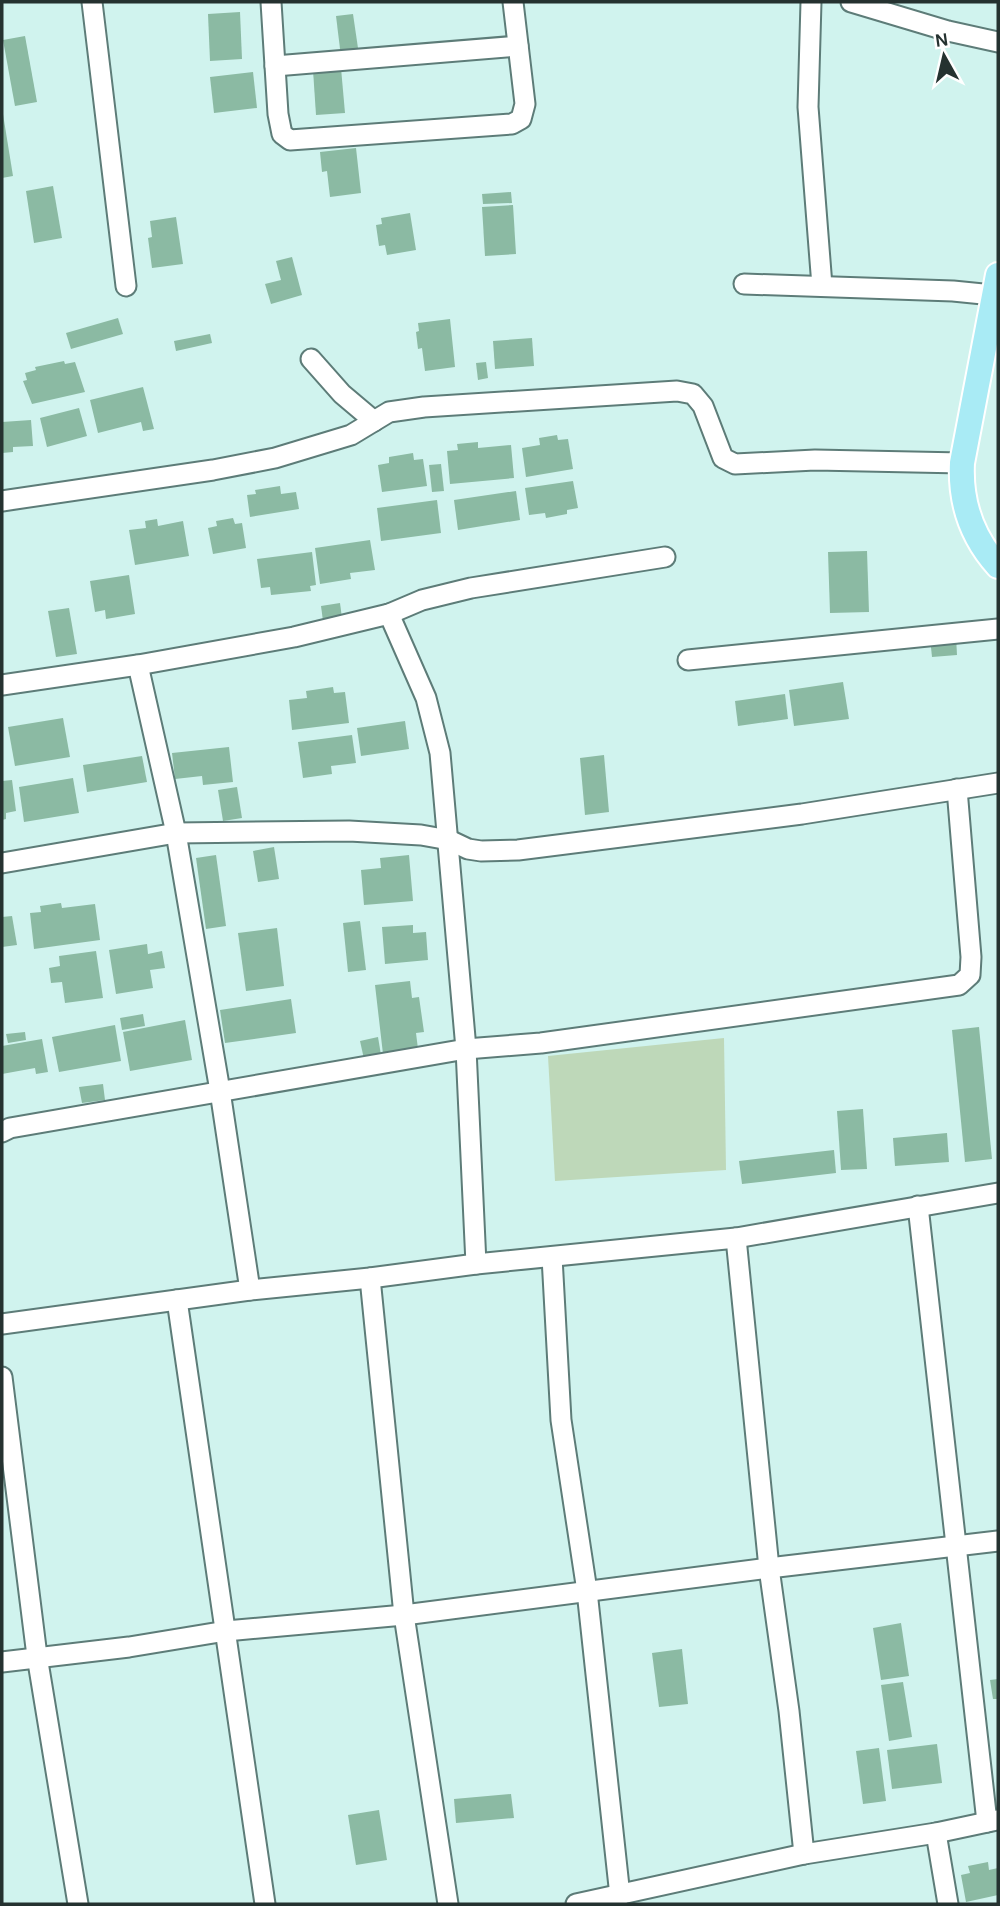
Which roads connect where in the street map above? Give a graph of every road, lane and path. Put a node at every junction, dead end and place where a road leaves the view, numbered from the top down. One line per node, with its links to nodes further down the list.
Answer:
1 (92, 2): 10 (street)
2 (271, 2): 8 (street)
3 (513, 2): 7 (street)
4 (811, 2): 11 (street)
5 (851, 2): 6 (street)
6 (998, 42)
7 (518, 46): 8 (street); 8 (street)
8 (275, 66)
9 (744, 284): 11 (street)
10 (126, 286)
11 (822, 286): 12 (street)
12 (997, 290): 15 (main road)
13 (311, 359): 14 (street)
14 (374, 421): 15 (street); 16 (street)
15 (962, 463): 18 (main road)
16 (2, 501)
17 (665, 557): 19 (street)
18 (998, 566)
19 (389, 614): 22 (street); 27 (street)
20 (998, 629): 21 (street)
21 (688, 660)
22 (138, 665): 23 (street); 26 (street)
23 (2, 685)
24 (998, 783): 25 (street)
25 (957, 789): 27 (street); 29 (street)
26 (176, 833): 27 (street); 28 (street); 30 (street)
27 (449, 840): 29 (street)
28 (2, 863)
29 (466, 1049): 30 (street); 36 (street)
30 (220, 1091): 31 (street); 38 (street)
31 (4, 1128)
32 (998, 1193): 33 (street)
33 (918, 1206): 34 (street); 43 (street)
34 (736, 1238): 35 (street); 44 (street)
35 (552, 1257): 36 (street); 45 (street)
36 (475, 1264): 37 (street)
37 (370, 1278): 38 (street); 46 (street)
38 (250, 1290): 39 (street)
39 (177, 1300): 40 (street); 47 (street)
40 (2, 1324)
41 (2, 1377): 48 (street)
42 (998, 1541): 43 (street)
43 (955, 1545): 44 (street); 50 (street)
44 (769, 1568): 45 (street); 52 (street)
45 (587, 1591): 46 (street); 53 (street)
46 (404, 1615): 47 (street); 56 (street)
47 (226, 1631): 48 (street); 55 (street)
48 (37, 1656): 49 (street); 54 (street)
49 (2, 1662)
50 (993, 1821): 51 (street)
51 (936, 1833): 52 (street); 58 (street)
52 (804, 1854): 53 (street)
53 (620, 1896): 57 (street)
54 (78, 1904)
55 (265, 1904)
56 (448, 1904)
57 (576, 1904)
58 (948, 1904)

